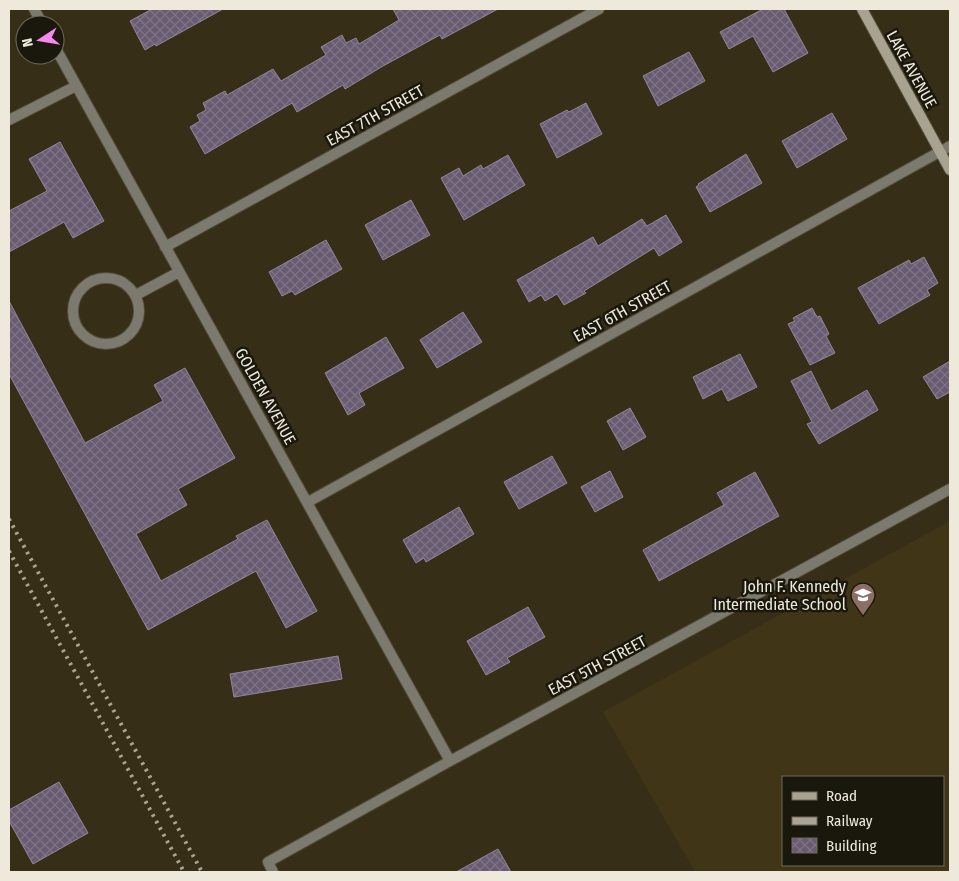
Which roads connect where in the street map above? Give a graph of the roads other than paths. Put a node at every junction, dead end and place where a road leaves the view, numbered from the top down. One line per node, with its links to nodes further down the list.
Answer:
1 (599, 9): 9 (street, EAST 7TH STREET)
2 (862, 9): 7 (street, LAKE AVENUE)
3 (65, 65): 4 (street, GOLDEN AVENUE)
4 (76, 86): 5 (street); 9 (street, GOLDEN AVENUE)
5 (9, 120)
6 (950, 146): 7 (street, EAST 6TH STREET)
7 (940, 152): 8 (street, LAKE AVENUE); 13 (street, EAST 6TH STREET)
8 (950, 170)
9 (165, 247): 10 (street, GOLDEN AVENUE)
10 (179, 272): 11 (street); 13 (street, GOLDEN AVENUE)
11 (136, 295): 11 (street)
12 (950, 489): 14 (street, EAST 5TH STREET)
13 (308, 502): 14 (street, GOLDEN AVENUE)
14 (450, 761): 15 (street, EAST 5TH STREET)
15 (274, 872)

